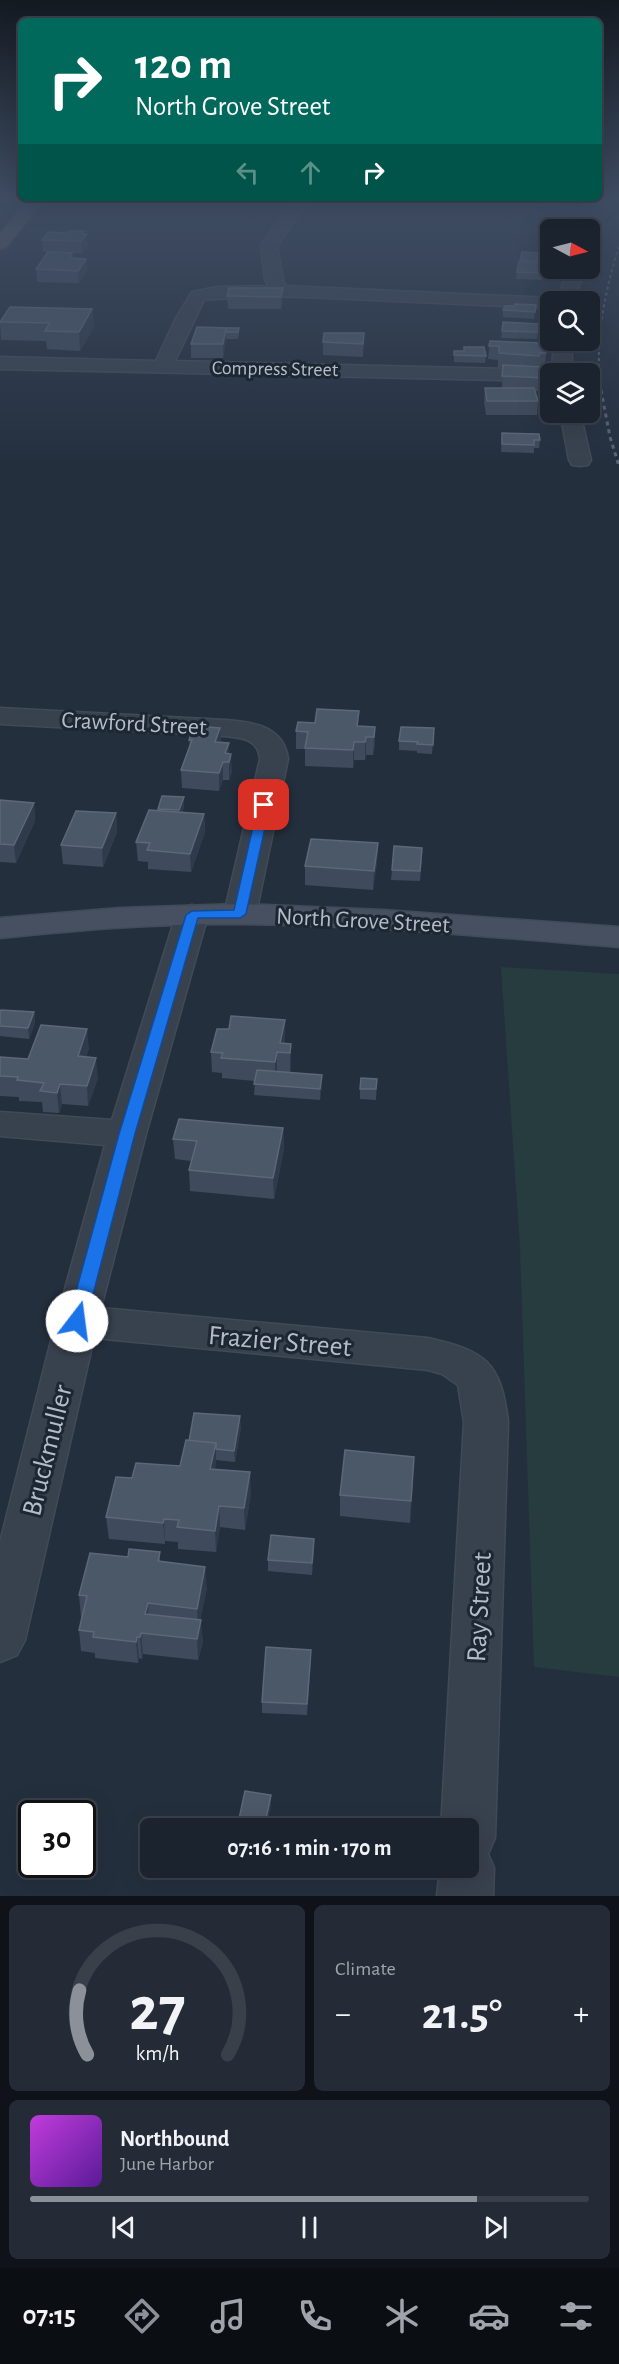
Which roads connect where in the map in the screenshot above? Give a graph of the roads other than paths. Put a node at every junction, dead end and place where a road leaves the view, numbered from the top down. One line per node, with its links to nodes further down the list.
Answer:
1 (280, 291): 2 (street); 4 (street)
2 (540, 303)
3 (0, 363): 4 (street, Compress Street)
4 (163, 366): 5 (street, Compress Street)
5 (540, 375)
6 (572, 423): 7 (street)
7 (580, 460)
8 (0, 716): 9 (street, Crawford Street)
9 (240, 914): 10 (main road, North Grove Street); 12 (main road, North Grove Street)
10 (192, 915): 11 (main road, North Grove Street); 14 (street, Bruckmuller)
11 (0, 928)
12 (619, 937)
13 (0, 1124): 14 (street)
14 (127, 1134): 15 (street, Bruckmuller)
15 (77, 1321): 16 (street, Frazier Street); 17 (street, Bruckmuller)
16 (476, 1377): 18 (street, Ray Street)
17 (0, 1640)
18 (469, 1818)
19 (466, 1878): 20 (street)
20 (465, 1896)

